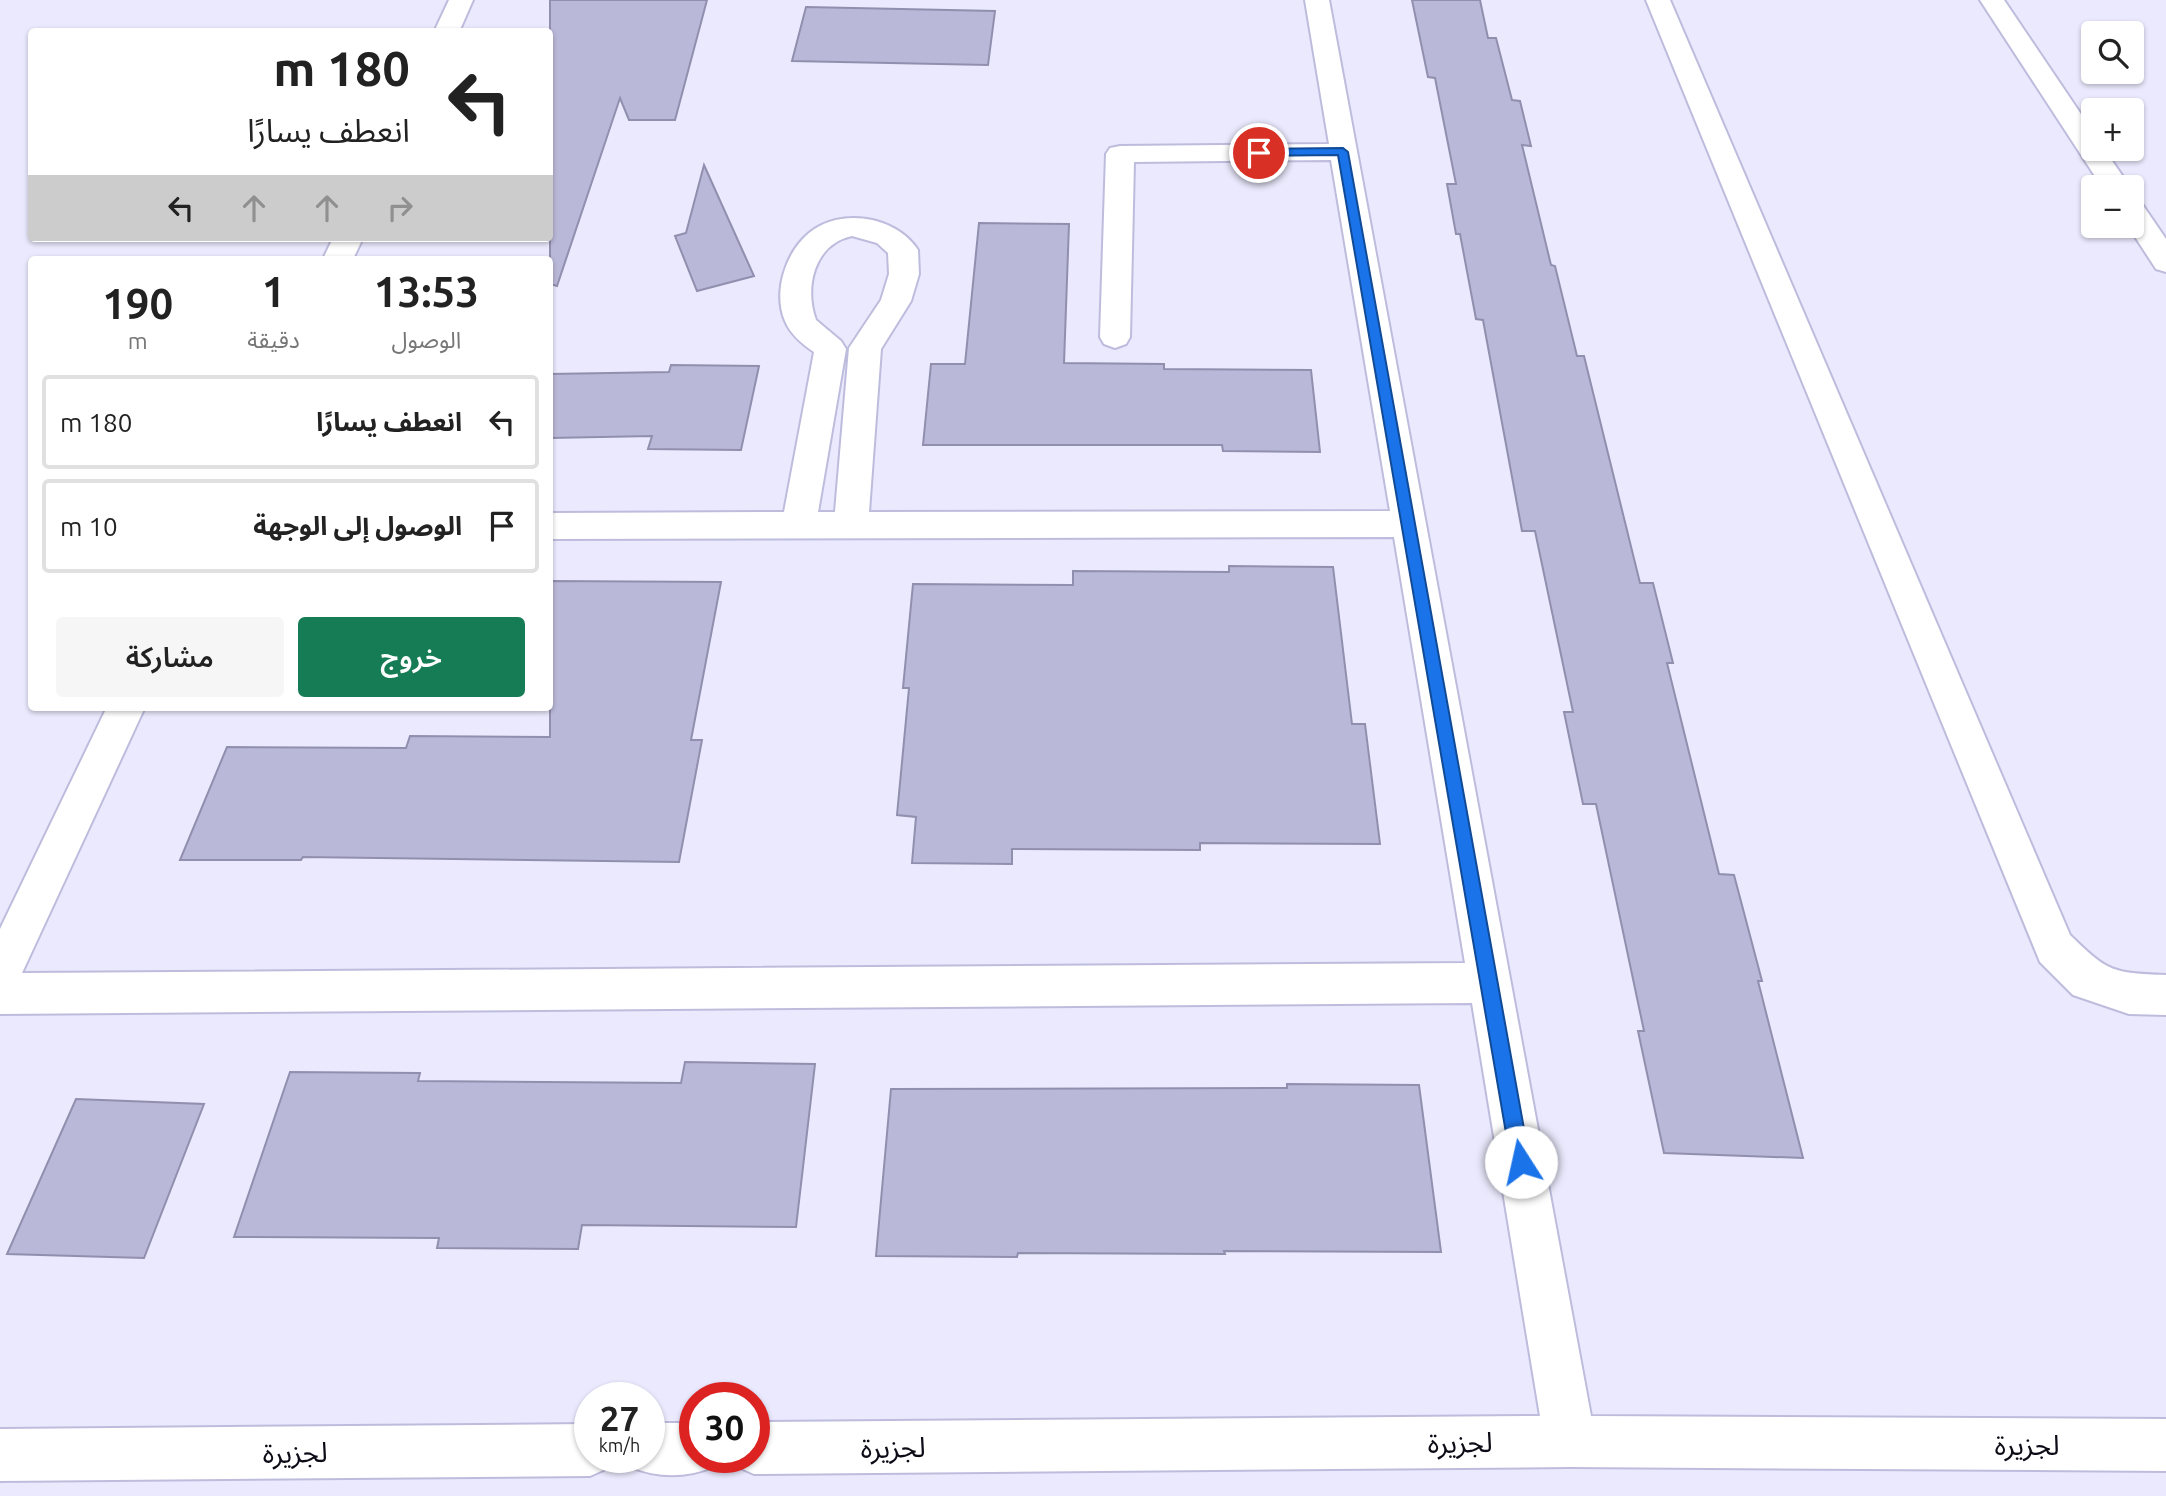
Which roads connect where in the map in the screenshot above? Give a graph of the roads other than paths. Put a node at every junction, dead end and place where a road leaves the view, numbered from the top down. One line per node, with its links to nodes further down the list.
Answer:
1 (461, 0): 5 (street)
2 (1317, 0): 6 (street)
3 (1658, 0): 19 (street)
4 (1992, 0): 7 (street)
5 (448, 28)
6 (1343, 152): 10 (street); 11 (street)
7 (2108, 175)
8 (2144, 229): 9 (street)
9 (2166, 262)
10 (1115, 337)
11 (1409, 524): 13 (street); 17 (street)
12 (799, 525): 13 (street); 13 (street); 14 (street)
13 (851, 525)
14 (553, 526)
15 (124, 711): 16 (street)
16 (0, 974)
17 (1489, 983): 18 (street); 20 (street)
18 (0, 994)
19 (2166, 995)
20 (1570, 1441): 21 (street, لجزيرة); 22 (street, لجزيرة)
21 (2166, 1445)
22 (770, 1448)
23 (574, 1450): 24 (street, لجزيرة)
24 (0, 1455)

